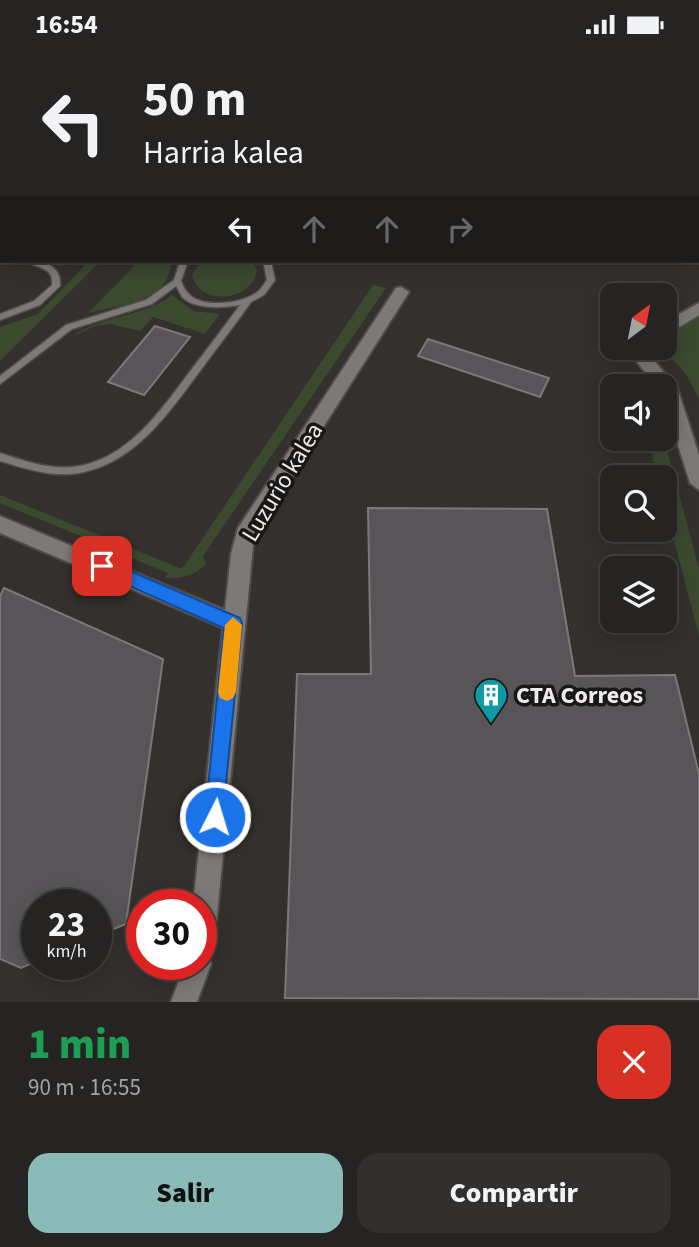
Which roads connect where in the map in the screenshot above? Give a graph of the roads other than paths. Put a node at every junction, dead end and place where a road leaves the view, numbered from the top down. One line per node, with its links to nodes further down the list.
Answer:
1 (35, 263): 8 (lane)
2 (183, 263): 4 (lane)
3 (269, 263): 6 (lane)
4 (177, 282): 6 (lane); 11 (lane)
5 (401, 292): 15 (street, Luzurio kalea)
6 (248, 302): 12 (lane)
7 (699, 308): 9 (street)
8 (0, 317)
9 (677, 322)
10 (645, 361): 13 (street)
11 (0, 381)
12 (0, 457)
13 (699, 484)
14 (0, 524): 15 (street)
15 (233, 623): 16 (street, Luzurio kalea)
16 (207, 889)
17 (192, 980): 18 (street)
18 (184, 1002)

